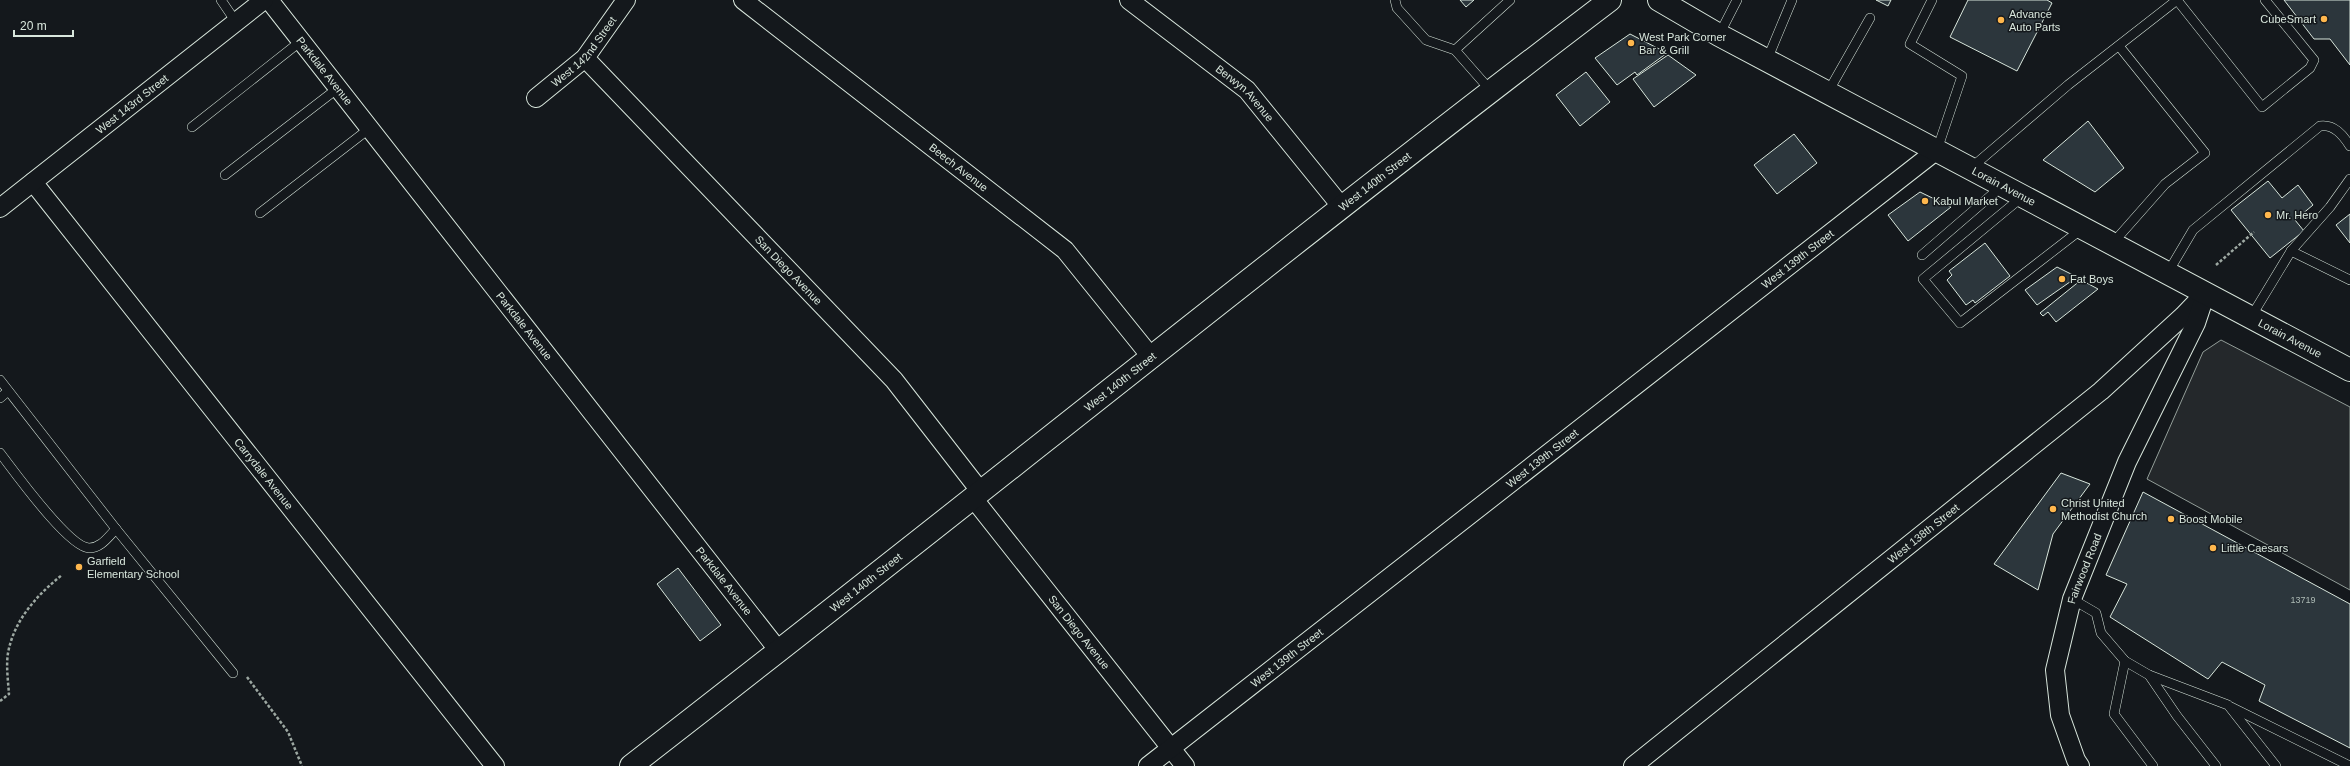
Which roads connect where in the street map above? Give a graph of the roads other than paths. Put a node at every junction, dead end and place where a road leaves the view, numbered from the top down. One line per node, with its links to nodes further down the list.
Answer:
1 (221, 0): 16 (lane)
2 (264, 0): 16 (street, West 143rd Street)
3 (269, 0): 18 (street, Parkdale Avenue)
4 (626, 0): 21 (street, West 142nd Street)
5 (743, 0): 48 (street, Beech Avenue)
6 (1129, 0): 37 (street, Berwyn Avenue)
7 (1395, 0): 20 (lane)
8 (1510, 0): 20 (lane)
9 (1610, 0): 24 (street, West 140th Street)
10 (1659, 0): 17 (street, Lorain Avenue)
11 (1737, 0): 17 (lane)
12 (1792, 0): 22 (lane)
13 (1932, 0): 30 (lane)
14 (2265, 0): 19 (lane)
15 (1870, 18): 25 (lane)
16 (236, 22): 34 (street, West 143rd Street)
17 (1719, 35): 22 (street, Lorain Avenue)
18 (301, 41): 23 (street, Parkdale Avenue); 27 (lane)
19 (2118, 46): 31 (lane); 41 (lane)
20 (1456, 50): 24 (lane)
21 (585, 58): 26 (street, West 142nd Street); 54 (street, San Diego Avenue)
22 (1767, 60): 25 (street, Lorain Avenue)
23 (338, 88): 28 (street, Parkdale Avenue); 32 (lane)
24 (1490, 91): 37 (street, West 140th Street)
25 (1828, 92): 30 (street, Lorain Avenue)
26 (536, 98)
27 (192, 127)
28 (370, 128): 39 (lane); 57 (street, Parkdale Avenue)
29 (2350, 146): 44 (lane)
30 (1937, 150): 31 (street, Lorain Avenue); 62 (street, West 139th Street)
31 (1971, 168): 35 (street, Lorain Avenue)
32 (225, 175)
33 (2350, 179): 42 (lane)
34 (33, 182): 38 (street, West 143rd Street); 64 (street, Carrydale Avenue)
35 (2003, 185): 36 (street, Lorain Avenue); 43 (lane)
36 (2023, 196): 40 (street, Lorain Avenue); 40 (lane)
37 (1341, 206): 48 (street, West 140th Street)
38 (0, 208)
39 (260, 213)
40 (2083, 228): 41 (street, Lorain Avenue)
41 (2112, 244): 44 (street, Lorain Avenue)
42 (2291, 251): 45 (lane); 47 (lane)
43 (1922, 255)
44 (2167, 274): 46 (street, Lorain Avenue)
45 (2350, 280)
46 (2206, 292): 47 (street, Lorain Avenue); 56 (street, Fairwood Road); 68 (street, West 138th Street)
47 (2250, 318): 49 (street, Lorain Avenue)
48 (1152, 358): 54 (street, West 140th Street)
49 (2350, 370)
50 (0, 380): 51 (lane)
51 (8, 391): 52 (lane); 55 (lane)
52 (0, 398)
53 (0, 453): 55 (lane)
54 (977, 495): 57 (street, West 140th Street); 62 (street, San Diego Avenue)
55 (116, 529): 59 (lane)
56 (2072, 599): 58 (lane); 63 (street, Fairwood Road)
57 (779, 651): 65 (street, West 140th Street)
58 (2125, 661): 60 (lane); 69 (lane)
59 (233, 673)
60 (2149, 675): 61 (lane); 70 (lane)
61 (2228, 705): 71 (lane); 72 (lane)
62 (1171, 748): 66 (street, West 139th Street); 67 (street, San Diego Avenue)
63 (2075, 764)
64 (495, 766)
65 (631, 766)
66 (1148, 766)
67 (1185, 766)
68 (1632, 766)
69 (2153, 766)
70 (2216, 766)
71 (2276, 766)
72 (2350, 766)

